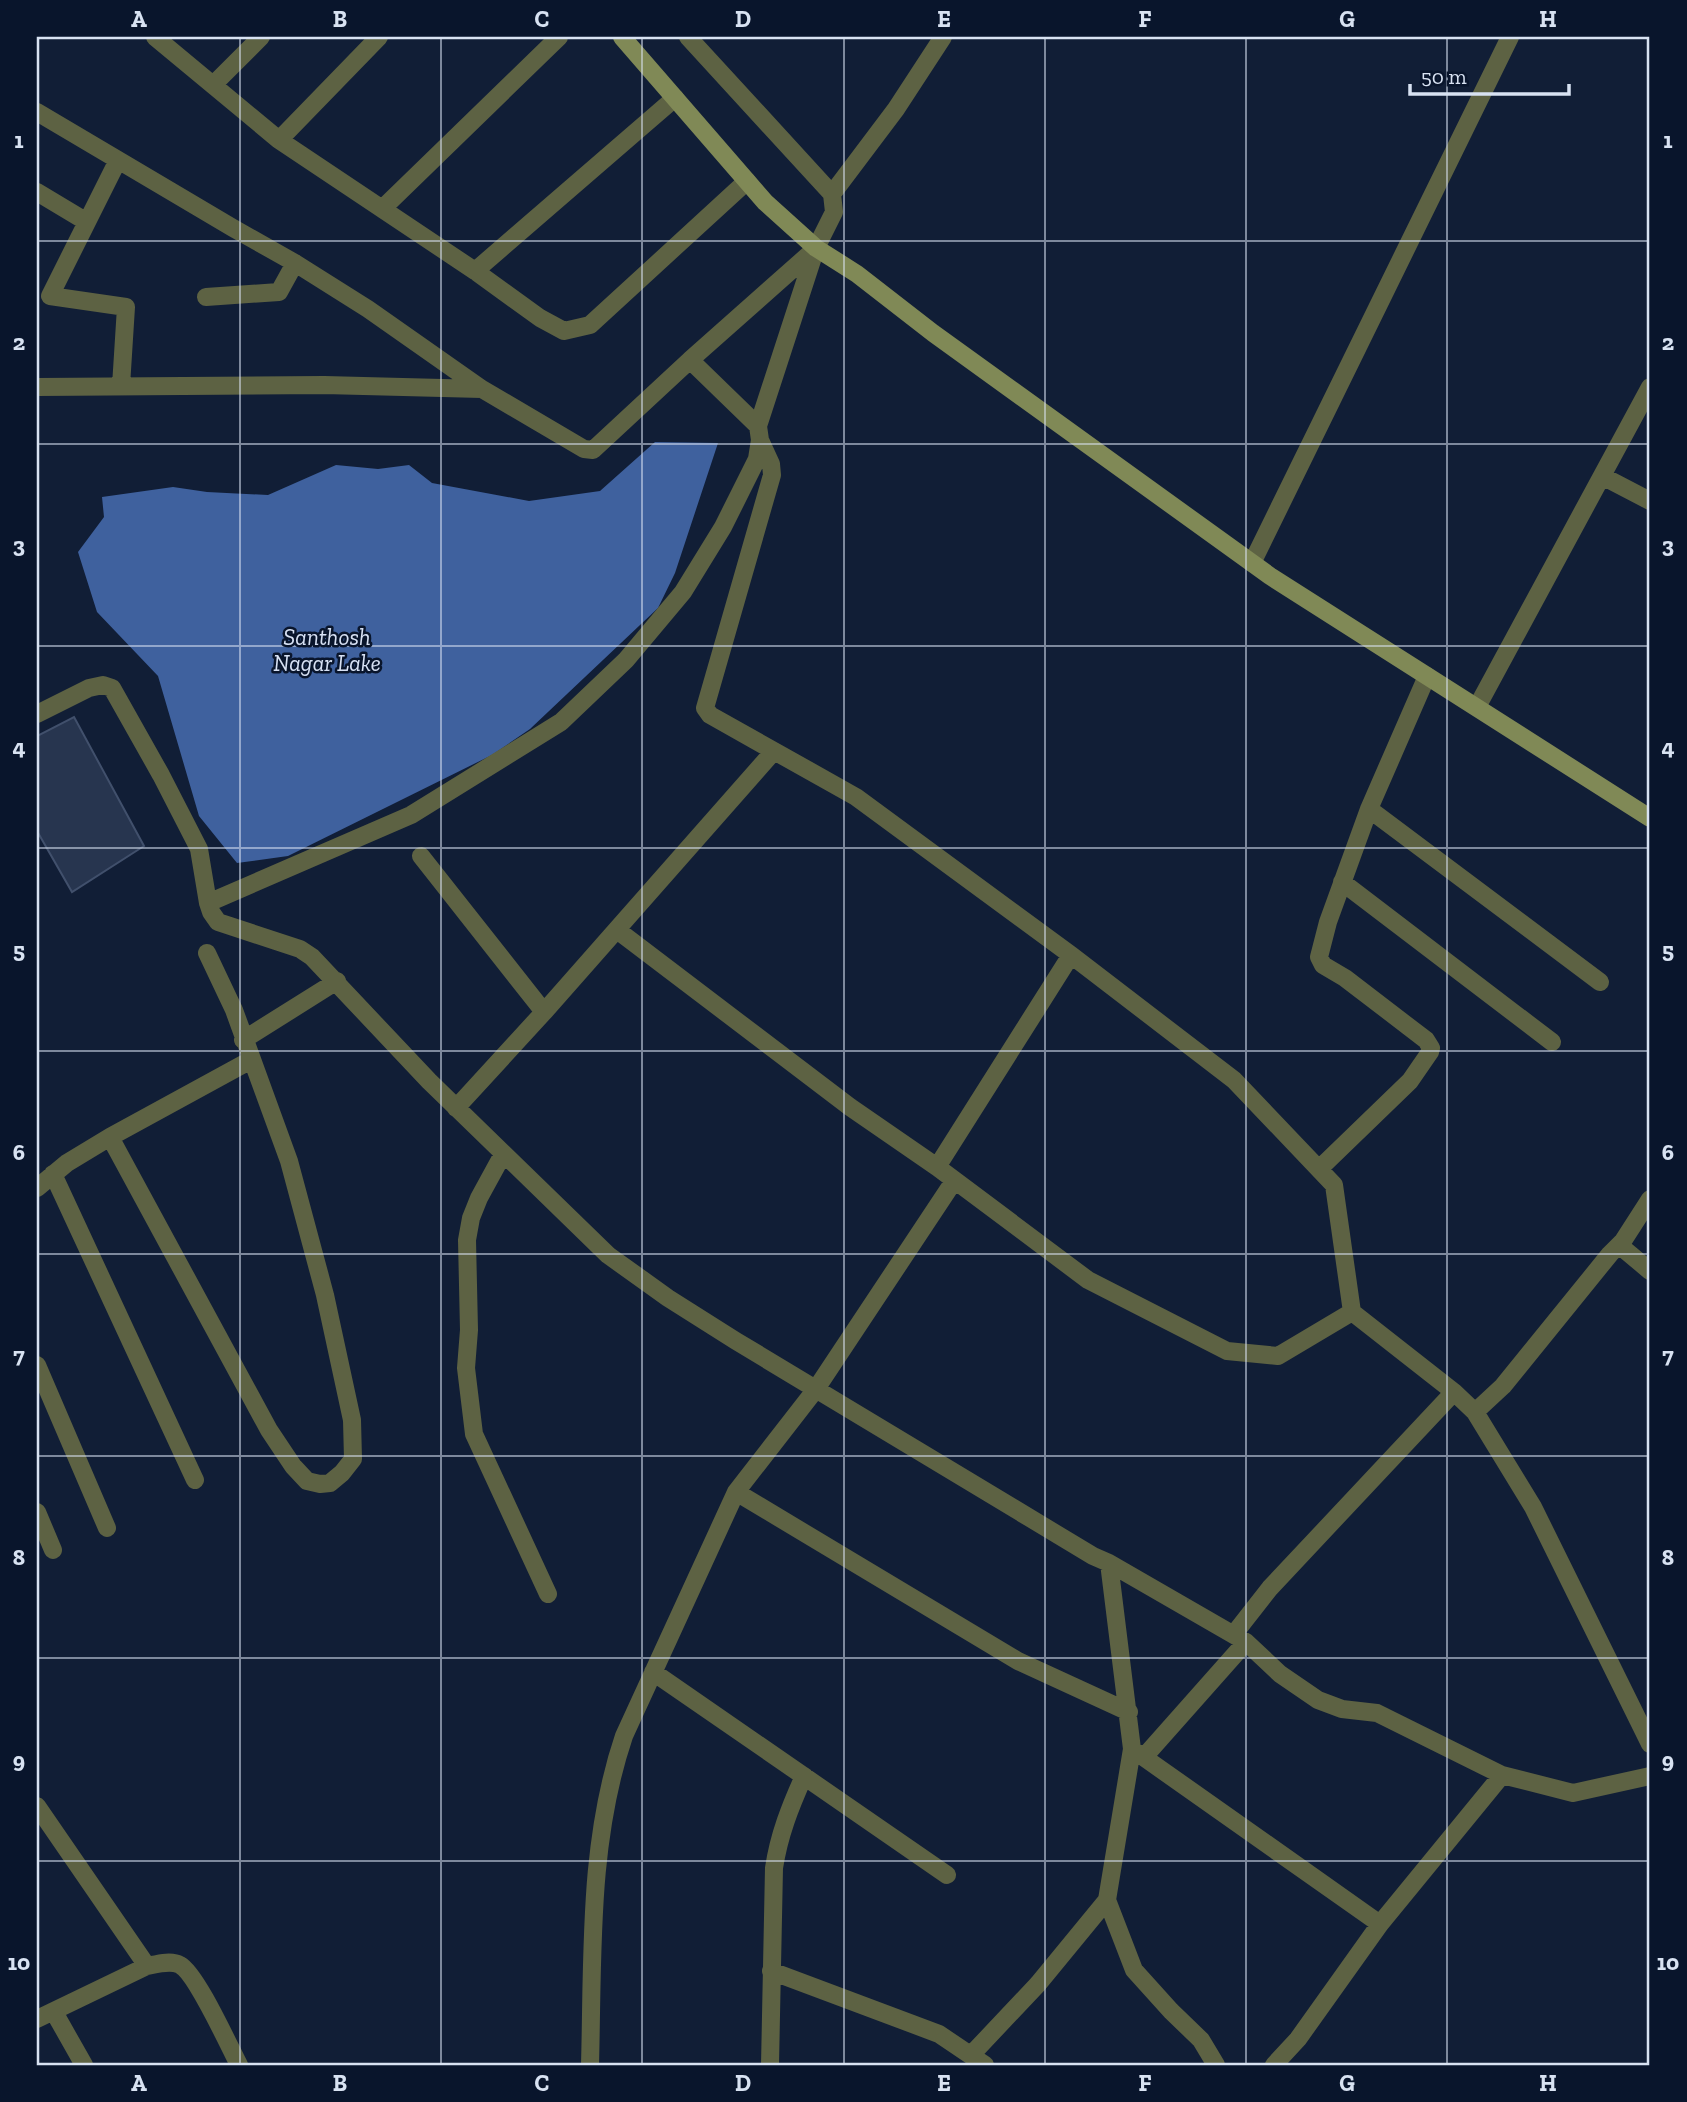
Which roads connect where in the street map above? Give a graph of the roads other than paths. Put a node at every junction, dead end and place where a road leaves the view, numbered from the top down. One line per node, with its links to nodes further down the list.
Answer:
1 (155, 37): 9 (street)
2 (261, 37): 9 (street)
3 (379, 37): 12 (street)
4 (559, 37): 17 (street)
5 (622, 37): 10 (street)
6 (688, 37): 16 (street)
7 (943, 37): 16 (street)
8 (1510, 37): 31 (street)
9 (213, 85): 12 (street)
10 (674, 98): 14 (street); 21 (street)
11 (37, 112): 13 (street)
12 (279, 140): 17 (street)
13 (118, 160): 18 (street); 20 (street)
14 (747, 181): 19 (street); 21 (street)
15 (37, 192): 18 (street)
16 (832, 194): 19 (street)
17 (382, 209): 21 (street)
18 (86, 222): 24 (street)
19 (816, 248): 23 (street); 28 (street); 31 (street)
20 (295, 263): 22 (street); 27 (street)
21 (475, 271)
22 (206, 297)
23 (690, 360): 27 (street); 28 (street)
24 (121, 386): 25 (street); 27 (street)
25 (37, 387)
26 (1650, 387): 29 (street)
27 (482, 389)
28 (759, 433): 35 (street); 40 (street)
29 (1602, 476): 30 (street); 33 (street)
30 (1650, 501)
31 (1252, 563): 32 (street)
32 (1427, 676): 33 (street); 36 (street)
33 (1477, 708): 37 (street)
34 (37, 714): 40 (street)
35 (774, 751): 41 (street); 43 (street)
36 (1369, 809): 39 (street); 45 (street)
37 (1650, 818)
38 (421, 856): 46 (street)
39 (1342, 882): 48 (street); 54 (street)
40 (208, 903): 44 (street)
41 (617, 930): 46 (street); 53 (street)
42 (207, 953): 47 (street)
43 (1071, 955): 53 (street); 54 (street)
44 (337, 981): 47 (street); 50 (street)
45 (1600, 982)
46 (544, 1012): 50 (street)
47 (243, 1040): 49 (street)
48 (1552, 1042)
49 (251, 1060): 51 (street); 51 (street)
50 (456, 1108): 52 (street)
51 (110, 1137): 55 (street)
52 (503, 1154): 63 (street); 72 (street)
53 (937, 1167): 56 (street)
54 (1319, 1169): 61 (street)
55 (52, 1174): 57 (street); 66 (street)
56 (954, 1181): 61 (street); 63 (street)
57 (37, 1188)
58 (1650, 1199): 59 (street)
59 (1619, 1245): 60 (street); 65 (street)
60 (1650, 1271)
61 (1352, 1312): 64 (street)
62 (37, 1364): 69 (street)
63 (816, 1389): 67 (street); 71 (street)
64 (1454, 1392): 65 (street); 73 (street)
65 (1475, 1412): 76 (street)
66 (195, 1480)
67 (736, 1492): 74 (street); 75 (street)
68 (37, 1512): 70 (street)
69 (107, 1528)
70 (53, 1550)
71 (1109, 1563): 73 (street); 75 (street)
72 (548, 1594)
73 (1240, 1638): 77 (street); 78 (street)
74 (653, 1672): 79 (street); 91 (street)
75 (1129, 1712): 77 (street)
76 (1650, 1744)
77 (1138, 1753): 83 (street); 84 (street)
78 (1502, 1775): 80 (street); 84 (street)
79 (804, 1776): 82 (street); 86 (street)
80 (1650, 1776)
81 (37, 1806): 85 (street)
82 (947, 1875)
83 (1107, 1900): 88 (street); 93 (street)
84 (1380, 1924): 94 (street)
85 (147, 1966): 87 (street); 90 (street)
86 (771, 1971): 88 (street); 92 (street)
87 (42, 2015): 89 (street)
88 (978, 2060)
89 (83, 2065)
90 (239, 2065)
91 (590, 2065)
92 (770, 2065)
93 (1216, 2065)
94 (1274, 2065)

